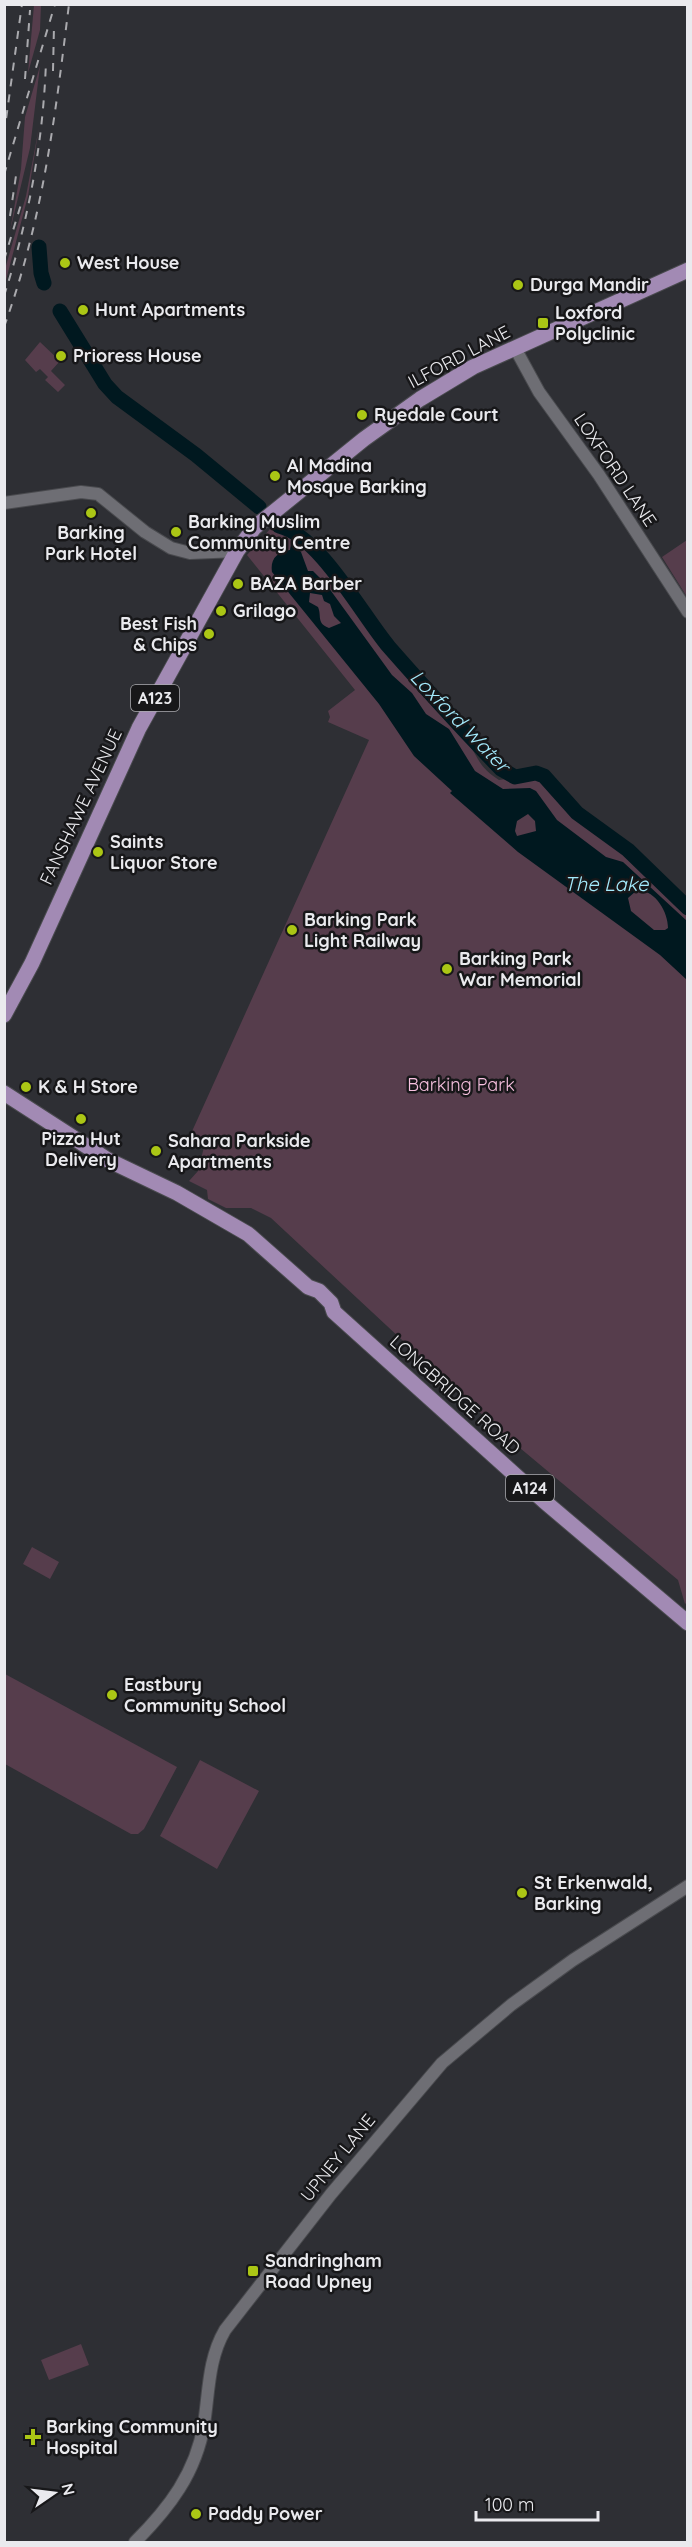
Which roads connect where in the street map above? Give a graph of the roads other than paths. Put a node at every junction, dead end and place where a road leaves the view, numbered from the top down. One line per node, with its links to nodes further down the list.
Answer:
1 (687, 270): 2 (main road, ILFORD LANE / A123)
2 (515, 348): 4 (main road, ILFORD LANE / A123); 5 (street, LOXFORD LANE)
3 (4, 503): 4 (street)
4 (237, 551): 6 (main road, FANSHAWE AVENUE / A123)
5 (687, 612)
6 (22, 982): 7 (main road, FANSHAWE AVENUE / A123); 8 (main road, FANSHAWE AVENUE / A123)
7 (4, 1000)
8 (4, 1015)
9 (4, 1093): 10 (main road, LONGBRIDGE ROAD / A124)
10 (687, 1623)
11 (687, 1886): 12 (street, UPNEY LANE)
12 (135, 2542)

